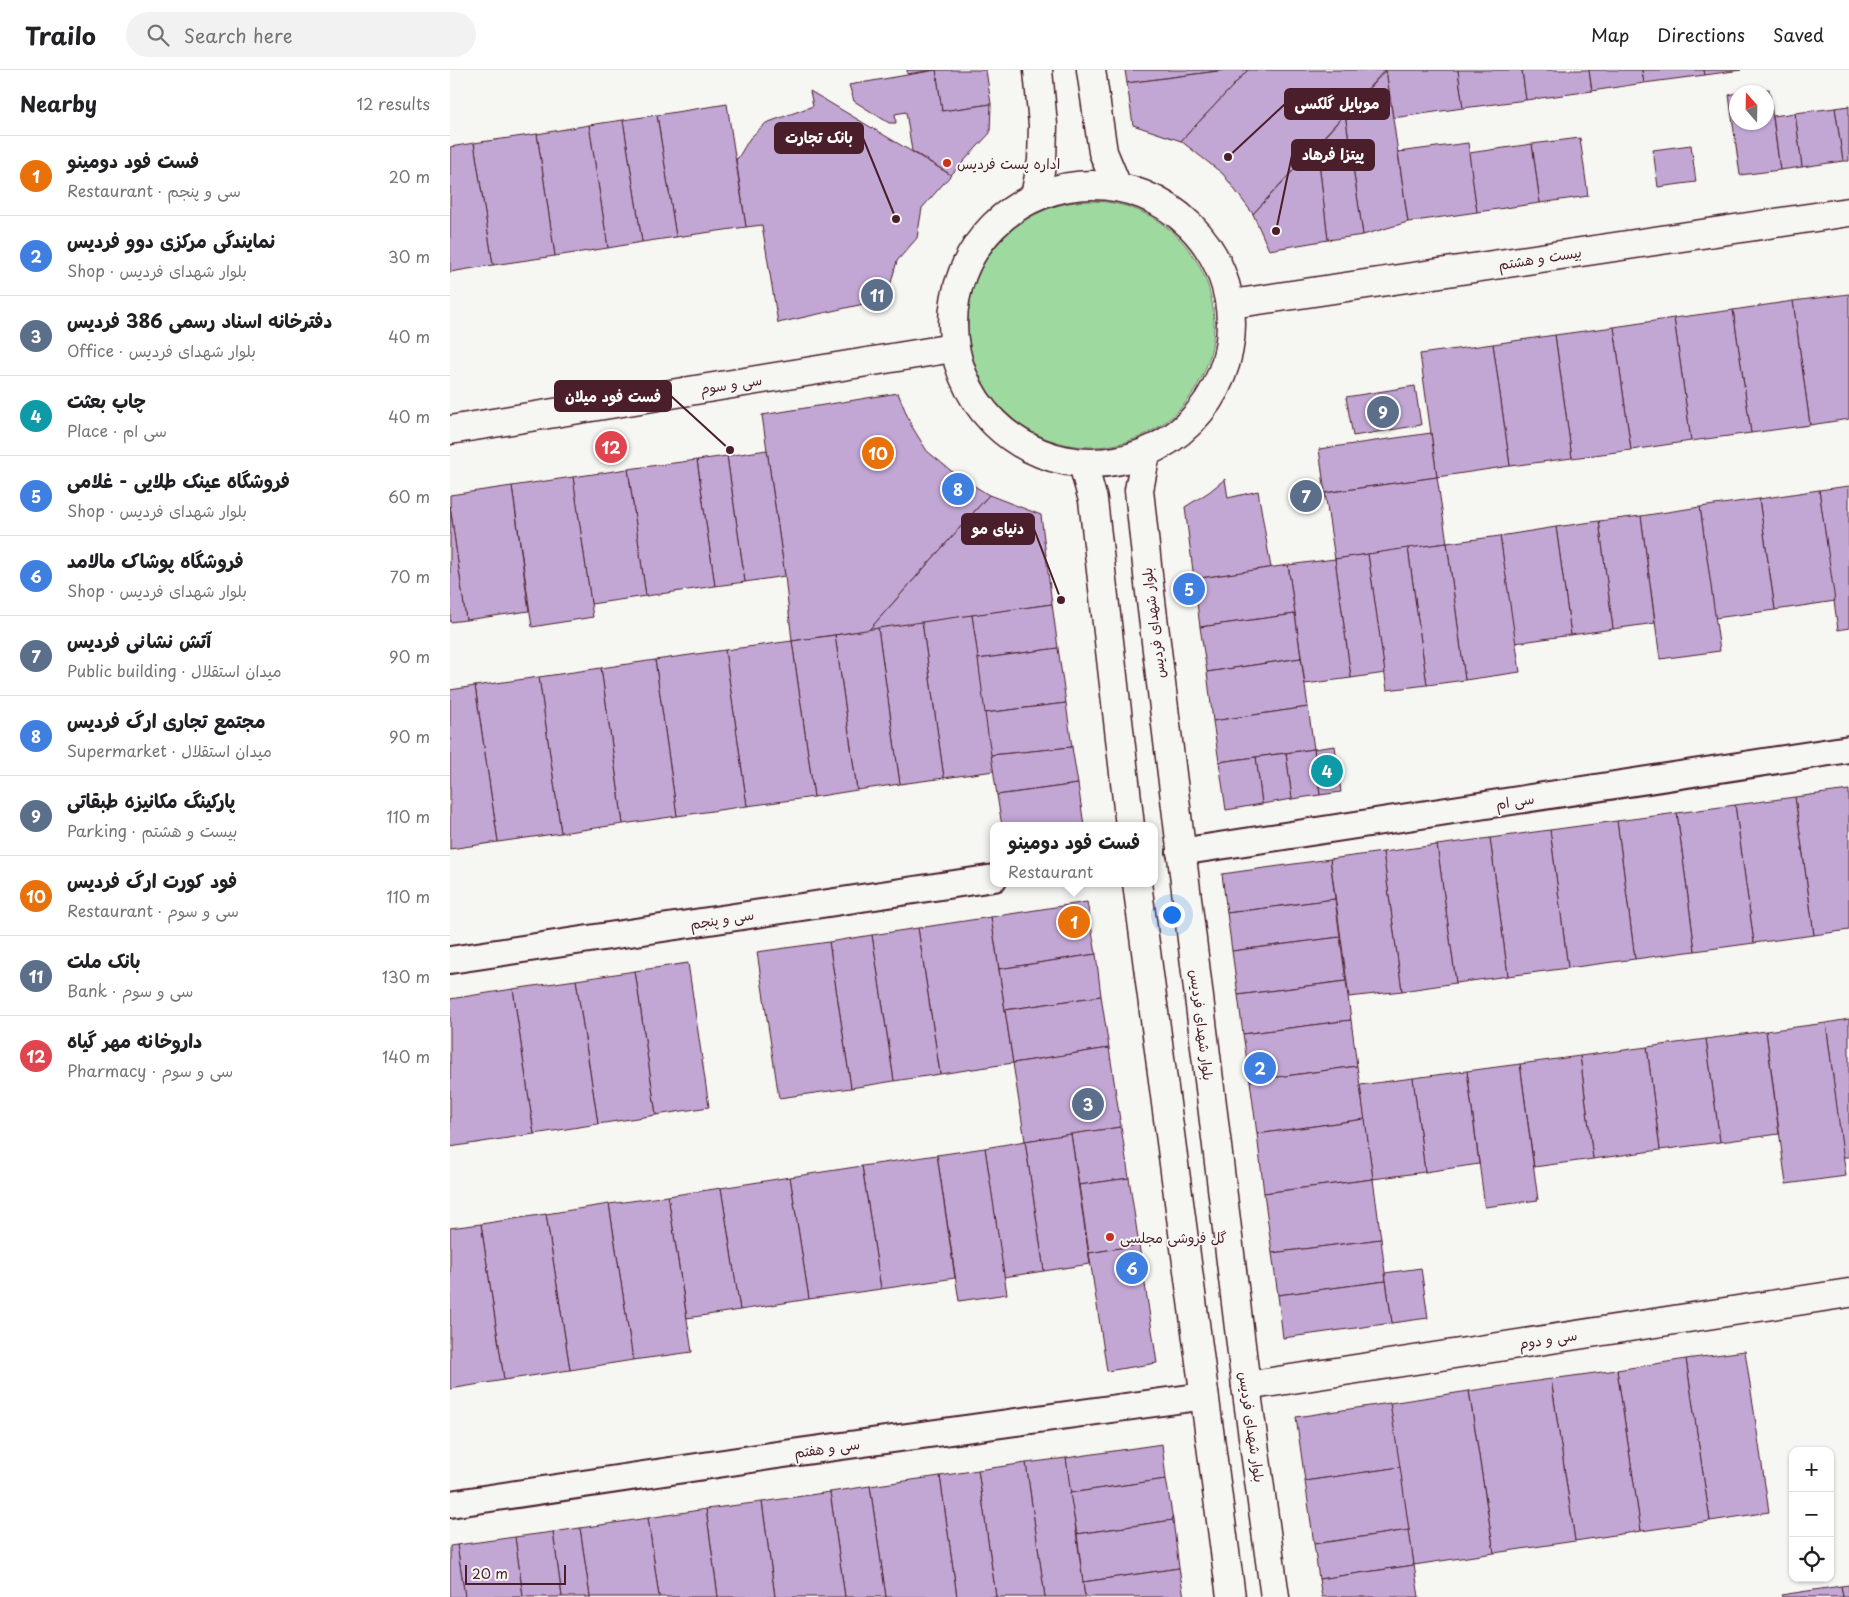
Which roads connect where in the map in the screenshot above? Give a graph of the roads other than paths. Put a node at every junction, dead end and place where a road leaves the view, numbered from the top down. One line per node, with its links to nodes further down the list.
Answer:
1 (1038, 70): 4 (main road)
2 (1091, 70): 3 (main road)
3 (1117, 186): 4 (main road); 6 (main road)
4 (1035, 196): 7 (main road)
5 (1849, 212): 6 (main road, بیست و هشتم)
6 (1232, 304): 9 (main road)
7 (953, 348): 8 (main road, سی و سوم); 10 (main road)
8 (450, 430)
9 (1146, 453): 10 (main road); 13 (main road, بلوار شهدای فردیس)
10 (1083, 464): 12 (main road)
11 (1849, 749): 13 (street, سی ام)
12 (1130, 822)
13 (1180, 852): 18 (main road, بلوار شهدای فردیس)
14 (990, 879): 16 (street, سی و پنجم)
15 (1138, 887): 19 (main road)
16 (450, 960)
17 (1849, 1293): 18 (main road, سی و دوم)
18 (1246, 1386): 22 (main road, بلوار شهدای فردیس)
19 (1205, 1396): 20 (street, سی و هفتم); 21 (main road)
20 (450, 1504)
21 (1232, 1597)
22 (1275, 1597)

